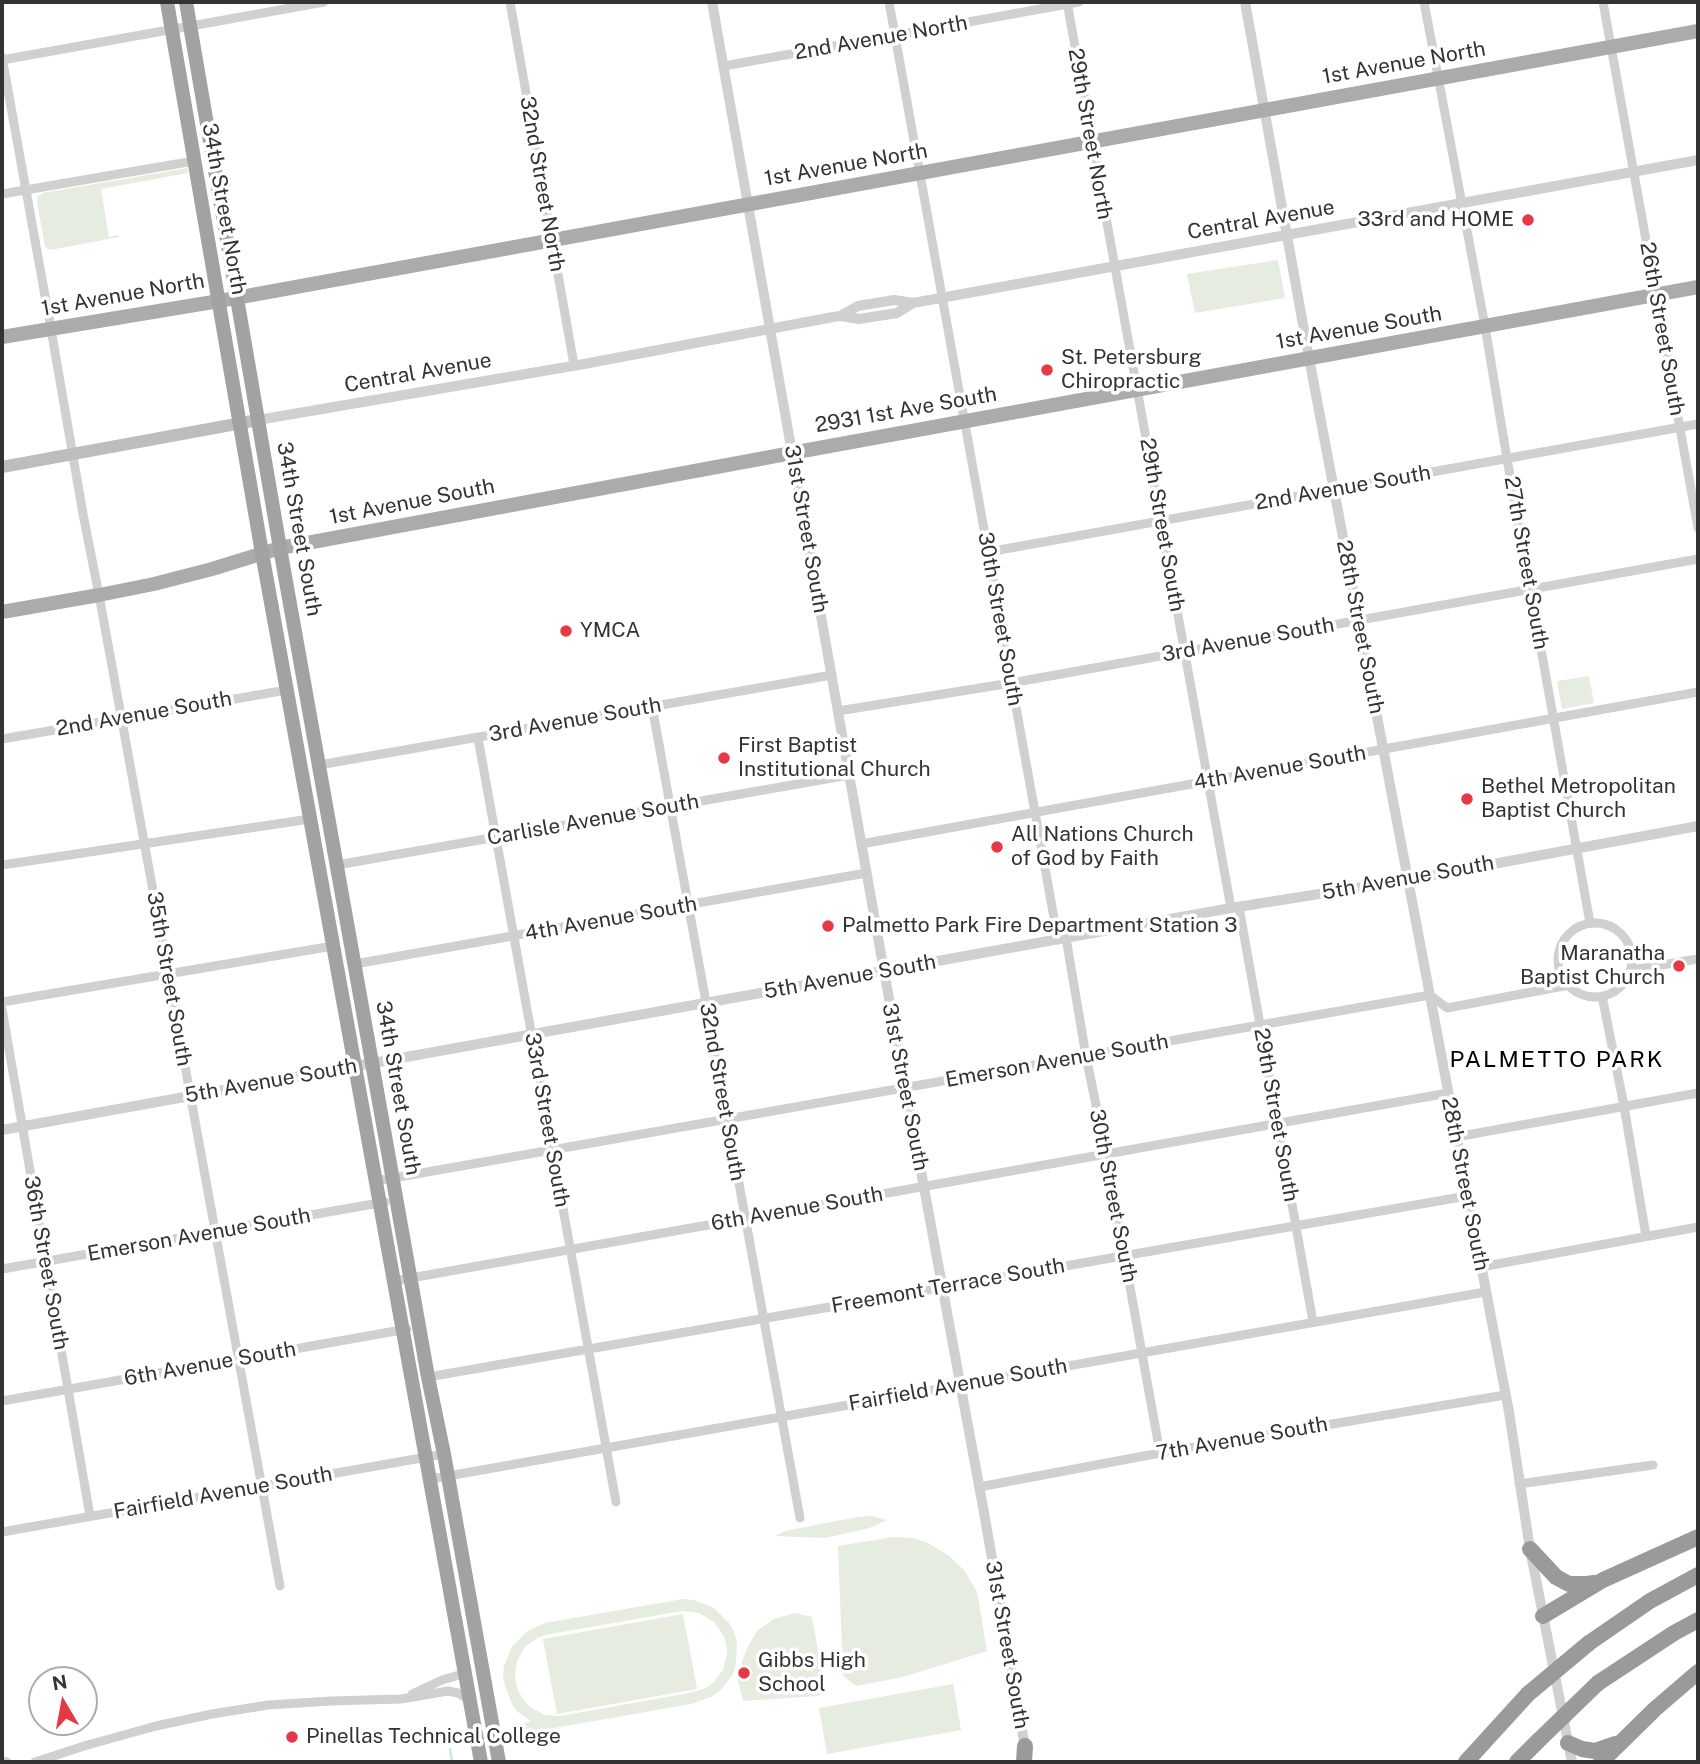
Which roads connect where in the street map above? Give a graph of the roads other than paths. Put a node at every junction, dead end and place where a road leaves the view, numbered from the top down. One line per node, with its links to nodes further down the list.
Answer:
1 (167, 2): 13 (highway, 34th Street North)
2 (186, 2): 12 (highway, 34th Street North)
3 (324, 2): 12 (street)
4 (510, 2): 33 (street, 32nd Street North)
5 (712, 2): 18 (street, 31st Street South)
6 (889, 2): 15 (street, 30th Street South)
7 (1079, 2): 11 (street, 2nd Avenue North)
8 (1245, 2): 20 (street, 28th Street South)
9 (1424, 2): 19 (street, 27th Street South)
10 (1602, 2): 16 (street, 26th Street South)
11 (1067, 3): 15 (street, 2nd Avenue North); 22 (street, 29th Street North)
12 (190, 26): 13 (street); 25 (highway, 34th Street North)
13 (172, 29): 17 (street); 21 (highway, 34th Street North)
14 (1698, 31): 16 (main road, 1st Avenue North)
15 (895, 35): 18 (street, 2nd Avenue North); 27 (street, 30th Street South)
16 (1611, 47): 19 (main road, 1st Avenue North); 26 (street, 26th Street South)
17 (2, 59): 28 (street, 35th Street South)
18 (724, 66): 31 (street, 31st Street South)
19 (1438, 79): 20 (main road, 1st Avenue North); 30 (street, 27th Street South)
20 (1265, 110): 22 (main road, 1st Avenue North); 32 (street, 28th Street South)
21 (188, 121): 23 (highway, 34th Street North); 25 (highway)
22 (1092, 142): 27 (main road, 1st Avenue North); 34 (street, 29th Street North)
23 (194, 160): 28 (street); 39 (highway, 34th Street North)
24 (1698, 160): 26 (street, Central Avenue)
25 (216, 168): 37 (highway, 34th Street North)
26 (1634, 172): 30 (street, Central Avenue); 36 (street, 26th Street South)
27 (919, 173): 31 (main road, 1st Avenue North); 38 (street, 30th Street South)
28 (27, 190): 29 (street); 41 (street, 35th Street South)
29 (2, 194)
30 (1462, 203): 32 (street, Central Avenue); 40 (street, 27th Street South)
31 (748, 204): 33 (main road, 1st Avenue North); 42 (street, 31st Street South)
32 (1287, 235): 34 (street, Central Avenue); 44 (street, 28th Street South)
33 (552, 240): 37 (main road, 1st Avenue North); 45 (street, 32nd Street North)
34 (1114, 266): 38 (street, Central Avenue); 46 (street, 29th Street South)
35 (1698, 287): 36 (main road, 1st Avenue South)
36 (1656, 295): 40 (main road, 1st Avenue South); 52 (street, 26th Street South)
37 (238, 297): 39 (main road, 1st Avenue North); 48 (highway, 34th Street North)
38 (942, 298): 42 (street, Central Avenue); 49 (street, 30th Street South)
39 (219, 300): 41 (main road, 1st Avenue North); 50 (highway, 34th Street North)
40 (1485, 326): 44 (main road, 1st Avenue South); 55 (street, 27th Street South)
41 (51, 329): 43 (main road, 1st Avenue North); 54 (street, 35th Street South)
42 (771, 329): 45 (street, Central Avenue); 53 (street, 31st Street South)
43 (2, 337)
44 (1309, 358): 46 (main road, 1st Avenue South); 57 (street, 28th Street South)
45 (574, 365): 48 (street, Central Avenue)
46 (1137, 390): 47 (main road, 1st Avenue South); 58 (street, 29th Street South)
47 (1027, 410): 49 (main road, 2931 1st Ave South)
48 (258, 420): 50 (main road, Central Avenue); 60 (highway, 34th Street South)
49 (965, 421): 53 (main road, 2931 1st Ave South); 61 (street, 30th Street South)
50 (240, 423): 54 (main road, Central Avenue); 62 (highway, 34th Street South)
51 (1698, 424): 52 (street, 2nd Avenue South)
52 (1680, 427): 55 (street, 2nd Avenue South); 59 (street, 26th Street South)
53 (792, 452): 60 (main road, 1st Avenue South); 71 (street, 31st Street South)
54 (74, 454): 56 (main road, Central Avenue); 65 (street, 35th Street South)
55 (1507, 459): 57 (street, 2nd Avenue South); 64 (street, 27th Street South)
56 (2, 467)
57 (1335, 489): 58 (street, 2nd Avenue South); 68 (street, 28th Street South)
58 (1161, 520): 61 (street, 2nd Avenue South); 69 (street, 29th Street South)
59 (1698, 528)
60 (280, 548): 62 (main road, 1st Avenue South); 70 (highway, 34th Street South)
61 (988, 552): 72 (street, 30th Street South)
62 (262, 553): 65 (main road, 1st Avenue South); 67 (highway, 34th Street South)
63 (1698, 559): 64 (street, 3rd Avenue South)
64 (1530, 589): 68 (street, 3rd Avenue South); 78 (street, 27th Street South)
65 (99, 595): 66 (main road, 1st Avenue South); 77 (street, 35th Street South)
66 (2, 612)
67 (274, 615): 70 (highway); 74 (highway, 34th Street South)
68 (1359, 621): 69 (street, 3rd Avenue South); 81 (street, 28th Street South)
69 (1184, 651): 72 (street, 3rd Avenue South); 84 (street, 29th Street South)
70 (300, 658): 82 (highway, 34th Street South)
71 (832, 675): 75 (street, 3rd Avenue South); 76 (street, 31st Street South)
72 (1011, 683): 76 (street, 3rd Avenue South); 86 (street, 30th Street South)
73 (1698, 692): 78 (street, 4th Avenue South)
74 (288, 695): 77 (street, 2nd Avenue South); 82 (highway); 87 (highway, 34th Street South)
75 (652, 706): 79 (street, 3rd Avenue South); 85 (street, 32nd Street South)
76 (838, 711): 83 (street, 31st Street South)
77 (122, 718): 80 (street, 2nd Avenue South); 90 (street, 35th Street South)
78 (1554, 718): 81 (street, 4th Avenue South); 92 (street, 27th Street South)
79 (478, 738): 82 (street, 3rd Avenue South); 89 (street, 33rd Street South)
80 (2, 739)
81 (1383, 749): 84 (street, 4th Avenue South); 96 (street, 28th Street South)
82 (319, 765): 94 (highway, 34th Street South)
83 (849, 775): 85 (street, Carlisle Avenue South); 91 (street, 31st Street South)
84 (1208, 781): 86 (street, 4th Avenue South); 99 (street, 29th Street South)
85 (670, 806): 89 (street, Carlisle Avenue South); 98 (street, 32nd Street South)
86 (1035, 812): 91 (street, 4th Avenue South); 102 (street, 30th Street South)
87 (310, 819): 90 (street); 97 (highway); 103 (highway, 34th Street South)
88 (1698, 826): 92 (street, 5th Avenue South)
89 (496, 837): 94 (street, Carlisle Avenue South); 101 (street, 33rd Street South)
90 (145, 844): 93 (street); 108 (street, 35th Street South)
91 (861, 844): 95 (street, 31st Street South)
92 (1577, 848): 96 (street, 5th Avenue South); 100 (street, 27th Street South)
93 (2, 865)
94 (337, 865): 97 (highway, 34th Street South)
95 (866, 873): 98 (street, 4th Avenue South); 107 (street, 31st Street South)
96 (1407, 880): 99 (street, 5th Avenue South); 110 (street, 28th Street South)
97 (341, 885): 105 (highway, 34th Street South)
98 (688, 905): 101 (street, 4th Avenue South); 113 (street, 32nd Street South)
99 (1235, 908): 102 (street, 5th Avenue South); 115 (street, 29th Street South)
100 (1590, 923): 106 (street); 109 (street)
101 (514, 936): 105 (street, 4th Avenue South); 116 (street, 33rd Street South)
102 (1062, 939): 107 (street, 5th Avenue South); 117 (street, 30th Street South)
103 (333, 946): 108 (street); 119 (highway, 34th Street South)
104 (1698, 959): 106 (street)
105 (355, 964): 118 (highway, 34th Street South)
106 (1631, 970): 111 (street)
107 (884, 971): 113 (street, 5th Avenue South); 120 (street, 31st Street South)
108 (168, 974): 112 (street); 123 (street, 35th Street South)
109 (1569, 985): 110 (street, Emerson Avenue South); 111 (street)
110 (1430, 995): 115 (street, Emerson Avenue South); 121 (street, 28th Street South)
111 (1602, 996): 124 (street)
112 (2, 1002)
113 (706, 1003): 116 (street, 5th Avenue South); 125 (street, 32nd Street South)
114 (2, 1009): 127 (street, 36th Street South)
115 (1260, 1025): 117 (street, Emerson Avenue South); 126 (street, 29th Street South)
116 (532, 1034): 118 (street, 5th Avenue South); 130 (street, 33rd Street South)
117 (1086, 1056): 120 (street, Emerson Avenue South); 131 (street, 30th Street South)
118 (372, 1063): 119 (street, 5th Avenue South); 132 (highway, 34th Street South)
119 (355, 1066): 123 (street, 5th Avenue South); 133 (highway, 34th Street South)
120 (905, 1088): 125 (street, Emerson Avenue South); 134 (street, 31st Street South)
121 (1448, 1093): 126 (street, 6th Avenue South); 129 (street, 28th Street South)
122 (1698, 1093): 124 (street)
123 (191, 1096): 127 (street, 5th Avenue South); 141 (street, 35th Street South)
124 (1624, 1106): 129 (street); 142 (street)
125 (727, 1119): 130 (street, Emerson Avenue South); 138 (street, 32nd Street South)
126 (1277, 1124): 131 (street, 6th Avenue South); 139 (street, 29th Street South)
127 (22, 1126): 128 (street, 5th Avenue South); 145 (street, 36th Street South)
128 (2, 1130)
129 (1456, 1137): 135 (street, 28th Street South)
130 (552, 1150): 132 (street, Emerson Avenue South); 143 (street, 33rd Street South)
131 (1106, 1154): 134 (street, 6th Avenue South); 144 (street, 30th Street South)
132 (393, 1178): 133 (street, Emerson Avenue South); 136 (highway, 34th Street South)
133 (376, 1181): 137 (highway, 34th Street South)
134 (924, 1187): 138 (street, 6th Avenue South); 150 (street, 31st Street South)
135 (1467, 1196): 139 (street, Freemont Terrace South); 146 (street, 28th Street South)
136 (397, 1200): 137 (street, Emerson Avenue South); 148 (highway, 34th Street South)
137 (380, 1203): 141 (street, Emerson Avenue South); 149 (highway, 34th Street South)
138 (745, 1219): 143 (street, 6th Avenue South); 152 (street, 32nd Street South)
139 (1296, 1226): 144 (street, Freemont Terrace South); 153 (street, 29th Street South)
140 (1698, 1227): 142 (street)
141 (215, 1232): 145 (street, Emerson Avenue South); 158 (street, 35th Street South)
142 (1646, 1236): 146 (street)
143 (570, 1250): 148 (street, 6th Avenue South); 156 (street, 33rd Street South)
144 (1124, 1255): 150 (street, Freemont Terrace South); 157 (street, 30th Street South)
145 (46, 1262): 147 (street, Emerson Avenue South); 161 (street, 36th Street South)
146 (1480, 1267): 151 (street, 28th Street South)
147 (2, 1269)
148 (411, 1278): 149 (street, 6th Avenue South); 154 (highway, 34th Street South)
149 (394, 1282): 155 (highway, 34th Street South)
150 (942, 1287): 152 (street, Freemont Terrace South); 160 (street, 31st Street South)
151 (1485, 1292): 153 (street, Fairfield Avenue South); 162 (street, 28th Street South)
152 (763, 1318): 156 (street, Freemont Terrace South); 164 (street, 32nd Street South)
153 (1313, 1322): 157 (street, Fairfield Avenue South)
154 (419, 1326): 155 (street, 6th Avenue South); 159 (highway, 34th Street South)
155 (403, 1329): 158 (street, 6th Avenue South); 168 (highway, 34th Street South)
156 (588, 1349): 159 (street, Freemont Terrace South); 165 (street, 33rd Street South)
157 (1142, 1352): 160 (street, Fairfield Avenue South); 166 (street, 30th Street South)
158 (239, 1359): 161 (street, 6th Avenue South); 173 (street, 35th Street South)
159 (428, 1377): 167 (highway, 34th Street South)
160 (960, 1385): 164 (street, Fairfield Avenue South); 174 (street, 31st Street South)
161 (68, 1389): 163 (street, 6th Avenue South); 176 (street, 36th Street South)
162 (1505, 1395): 166 (street, 7th Avenue South); 172 (street, 28th Street South)
163 (2, 1401)
164 (781, 1416): 165 (street, Fairfield Avenue South); 177 (street, 32nd Street South)
165 (606, 1447): 170 (street, Fairfield Avenue South); 175 (street, 33rd Street South)
166 (1160, 1453): 174 (street, 7th Avenue South)
167 (444, 1454): 168 (street, Fairfield Avenue South); 170 (highway, 34th Street South)
168 (427, 1457): 171 (highway, 34th Street South); 173 (street, Fairfield Avenue South)
169 (1653, 1465): 172 (street)
170 (448, 1476): 171 (street, Fairfield Avenue South); 190 (highway, 34th Street South)
171 (431, 1479): 187 (highway, 34th Street South)
172 (1519, 1484): 180 (street, 28th Street South)
173 (262, 1486): 176 (street, Fairfield Avenue South); 183 (street, 35th Street South)
174 (979, 1487): 193 (street, 31st Street South)
175 (616, 1502)
176 (90, 1516): 178 (street, Fairfield Avenue South)
177 (800, 1518)
178 (2, 1532)
179 (1698, 1537): 182 (highway)
180 (1530, 1549): 182 (highway); 184 (street, 28th Street South)
181 (1698, 1575): 199 (highway, bridge)
182 (1603, 1580): 184 (highway)
183 (280, 1586)
184 (1543, 1616): 192 (street, 28th Street South)
185 (1698, 1620): 200 (highway, bridge)
186 (1698, 1672): 191 (highway)
187 (466, 1673): 188 (street); 189 (highway, 34th Street South); 190 (highway)
188 (401, 1699): 189 (street); 196 (street)
189 (471, 1701): 197 (highway, 34th Street South)
190 (489, 1707): 198 (highway, 34th Street South)
191 (1623, 1740): 192 (highway); 202 (highway)
192 (1568, 1743): 201 (street, 28th Street South)
193 (1026, 1757)
194 (2, 1761): 195 (street)
195 (7, 1762)
196 (35, 1762)
197 (481, 1762)
198 (499, 1762)
199 (1465, 1762)
200 (1517, 1762)
201 (1572, 1762)
202 (1601, 1762)

